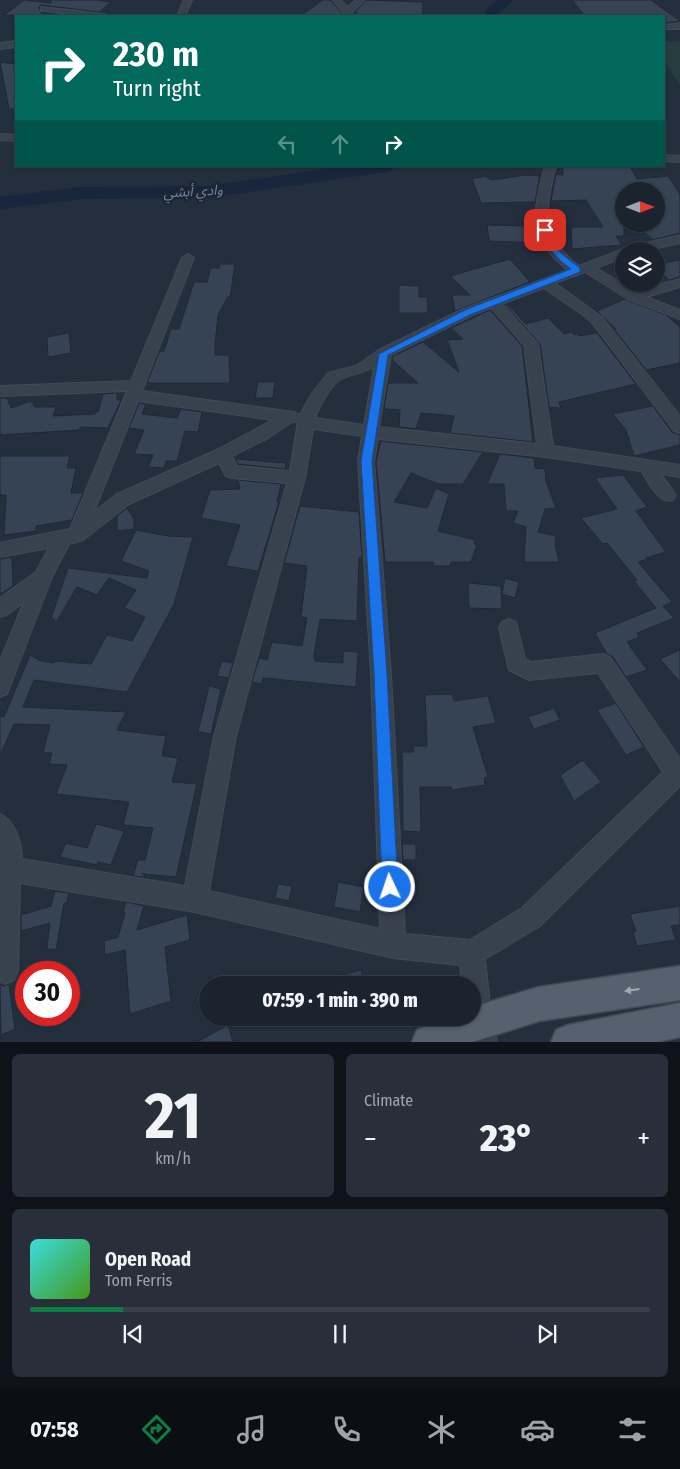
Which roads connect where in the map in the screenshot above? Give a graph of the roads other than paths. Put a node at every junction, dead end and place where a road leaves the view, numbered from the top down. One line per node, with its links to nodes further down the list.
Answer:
1 (188, 0): 9 (street)
2 (337, 0): 6 (street)
3 (361, 0): 6 (street)
4 (55, 2): 5 (street)
5 (44, 9): 7 (street); 8 (street)
6 (349, 14)
7 (38, 15)
8 (95, 15)
9 (182, 15)
10 (680, 26): 11 (street)
11 (665, 27)
12 (14, 34): 13 (street)
13 (8, 45)
14 (0, 137): 15 (street)
15 (15, 138)
16 (665, 158): 17 (street)
17 (680, 158)
18 (551, 167): 23 (street)
19 (680, 238): 20 (street)
20 (665, 242)
21 (615, 256): 23 (street)
22 (188, 258): 31 (street)
23 (581, 268): 24 (street); 26 (street)
24 (546, 283): 27 (street); 33 (street)
25 (680, 283): 26 (street)
26 (633, 296): 28 (street)
27 (493, 302): 29 (street); 35 (street)
28 (680, 315)
29 (384, 354): 32 (street); 34 (street)
30 (0, 391): 31 (street)
31 (135, 391): 32 (street); 41 (street)
32 (301, 419): 34 (street); 36 (street); 39 (street)
33 (680, 427)
34 (370, 432): 35 (street); 51 (street)
35 (546, 451): 37 (street)
36 (223, 454): 39 (street); 41 (street)
37 (646, 466): 38 (street); 40 (street)
38 (680, 470)
39 (297, 478): 50 (street)
40 (667, 495)
41 (69, 537): 42 (street); 43 (street)
42 (0, 550)
43 (43, 577): 44 (street); 46 (street)
44 (0, 609)
45 (509, 628): 47 (street)
46 (0, 686)
47 (678, 772): 52 (street)
48 (0, 826): 49 (street)
49 (4, 869): 50 (street); 53 (street)
50 (195, 900): 51 (street)
51 (393, 945): 52 (street)
52 (472, 953): 56 (street)
53 (5, 972)
54 (680, 982): 56 (main road, one-way to 56)
55 (680, 1020): 58 (main road)
56 (481, 1032): 57 (main road)
57 (429, 1042)
58 (568, 1042)

